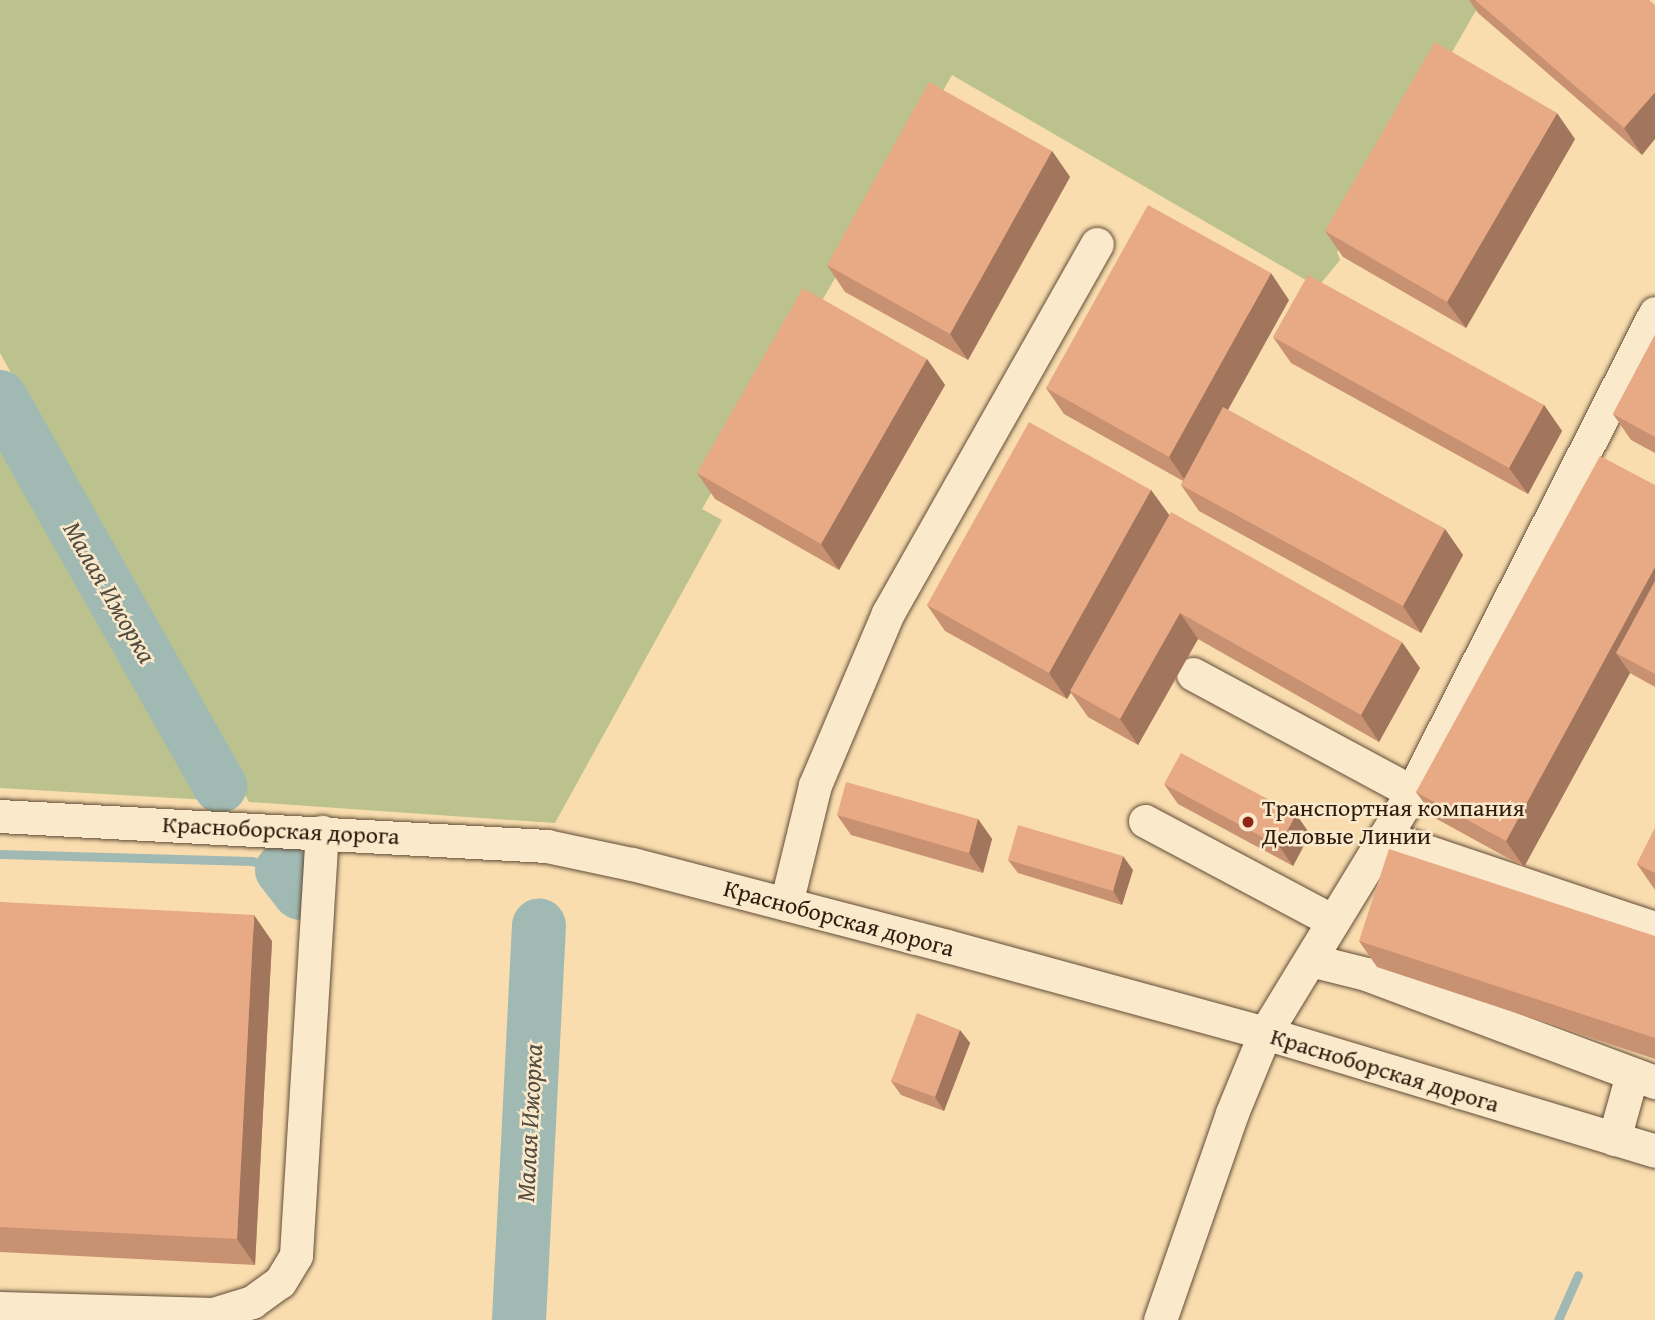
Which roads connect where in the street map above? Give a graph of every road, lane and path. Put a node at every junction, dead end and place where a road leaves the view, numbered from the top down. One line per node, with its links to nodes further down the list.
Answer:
1 (1097, 244): 9 (street)
2 (1655, 313): 4 (street)
3 (1193, 674): 4 (street)
4 (1412, 792): 8 (street)
5 (0, 816): 7 (street, Красноборская дорога)
6 (1145, 821): 10 (street)
7 (322, 832): 9 (street, Красноборская дорога); 17 (street)
8 (1384, 837): 10 (street); 11 (street)
9 (786, 904): 13 (street, Красноборская дорога)
10 (1333, 921): 12 (street)
11 (1655, 928)
12 (1310, 960): 13 (street); 14 (street)
13 (1265, 1034): 15 (street, Красноборская дорога); 18 (street)
14 (1643, 1078): 15 (street)
15 (1614, 1139): 16 (street, Красноборская дорога)
16 (1655, 1151)
17 (0, 1308)
18 (1160, 1320)

